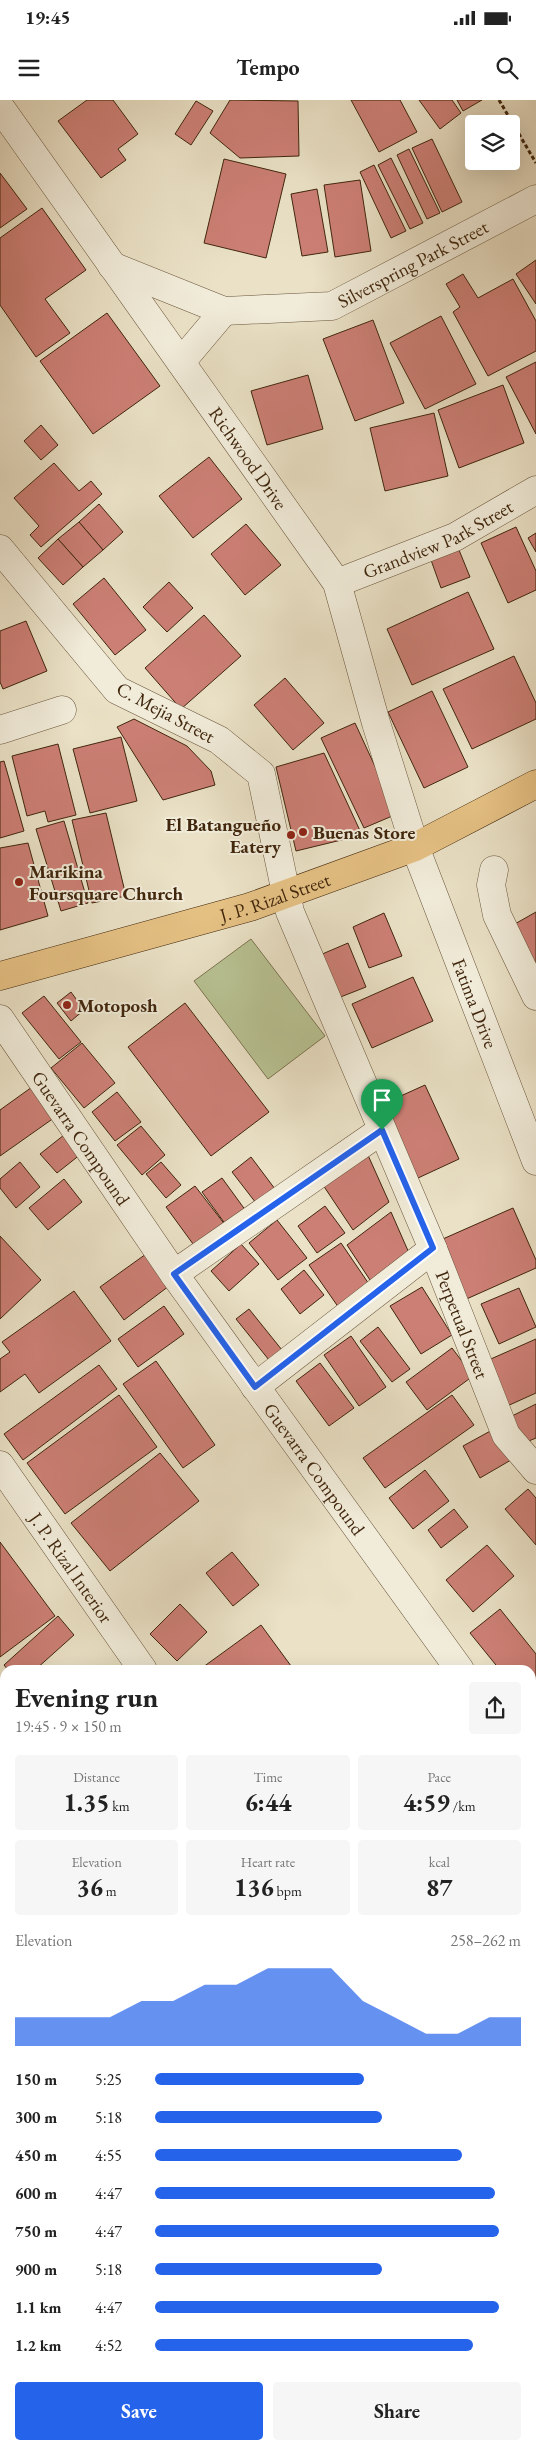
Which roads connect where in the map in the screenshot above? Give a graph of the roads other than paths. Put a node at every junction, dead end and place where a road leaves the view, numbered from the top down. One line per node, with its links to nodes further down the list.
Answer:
1 (0, 107): 3 (street, Richwood Drive)
2 (536, 199): 4 (street, Silverspring Park Street)
3 (112, 266): 4 (street, Silverspring Park Street); 5 (street, Richwood Drive)
4 (224, 311): 5 (street)
5 (181, 362): 8 (street, Richwood Drive)
6 (536, 490): 8 (street, Grandview Park Street)
7 (0, 549): 14 (street, C. Mejia Street)
8 (337, 583): 12 (street, Richwood Drive)
9 (62, 710): 10 (street)
10 (0, 730)
11 (536, 784): 12 (main road, J. P. Rizal Street)
12 (415, 847): 14 (main road, J. P. Rizal Street); 19 (street, Fatima Drive)
13 (494, 870): 16 (street)
14 (286, 893): 15 (main road, J. P. Rizal Street); 18 (street, Perpetual Street)
15 (0, 976)
16 (536, 996)
17 (0, 1020): 21 (street, Guevarra Compound)
18 (382, 1130): 20 (street, Perpetual Street); 21 (street)
19 (535, 1152)
20 (433, 1248): 22 (street); 24 (street, Perpetual Street)
21 (174, 1274): 22 (street, Guevarra Compound)
22 (255, 1387): 26 (street, Guevarra Compound)
23 (0, 1465): 25 (street, J. P. Rizal Interior)
24 (536, 1470)
25 (140, 1665)
26 (456, 1665)

